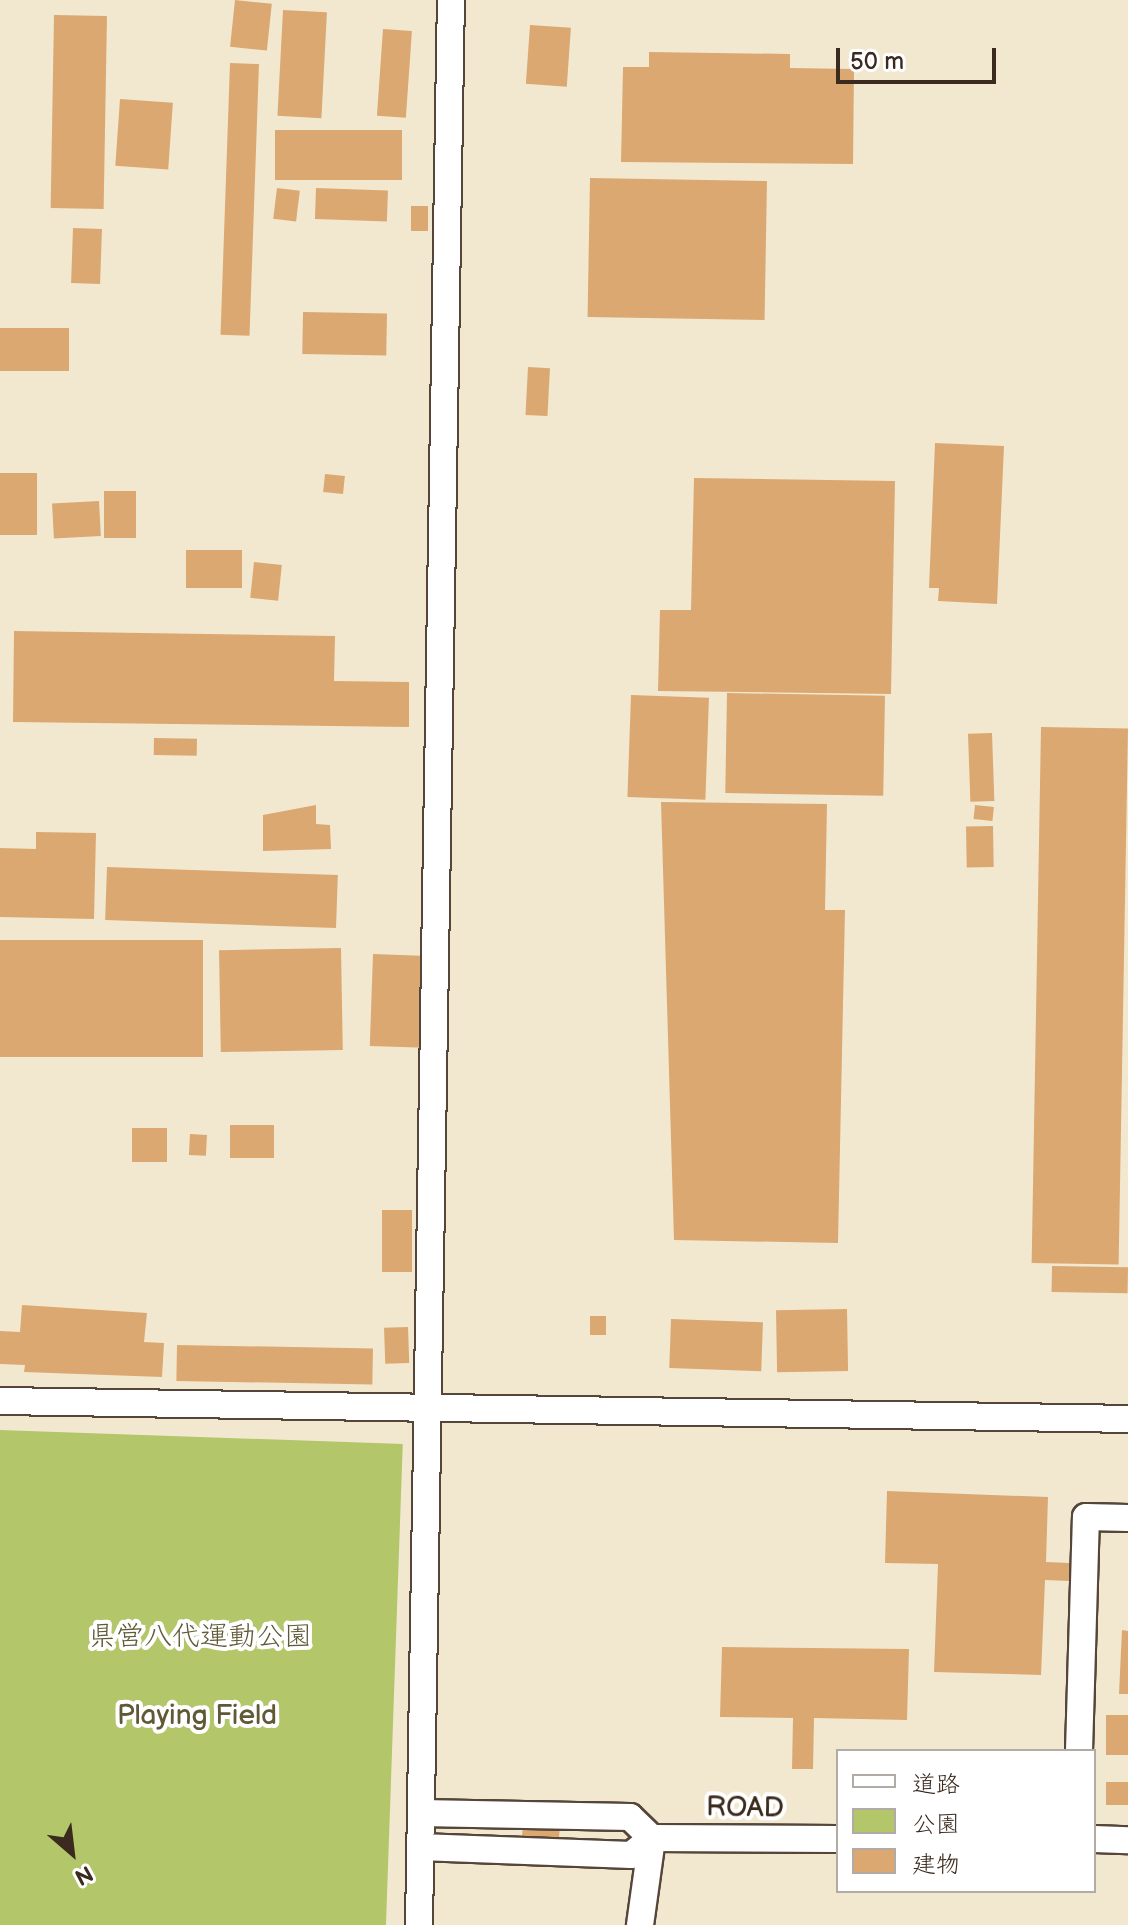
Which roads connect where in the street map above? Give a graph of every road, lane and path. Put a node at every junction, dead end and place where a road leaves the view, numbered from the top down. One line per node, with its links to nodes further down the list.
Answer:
1 (451, 0): 3 (street)
2 (0, 1401): 3 (street)
3 (430, 1404): 4 (street); 7 (street)
4 (1128, 1419)
5 (1128, 1518): 6 (street)
6 (1079, 1749)
7 (421, 1813): 8 (street); 12 (street)
8 (652, 1838): 9 (street, ROAD); 12 (street); 14 (street)
9 (836, 1840)
10 (1096, 1841): 11 (street)
11 (1128, 1842)
12 (420, 1847): 13 (street)
13 (419, 1925)
14 (640, 1925)

